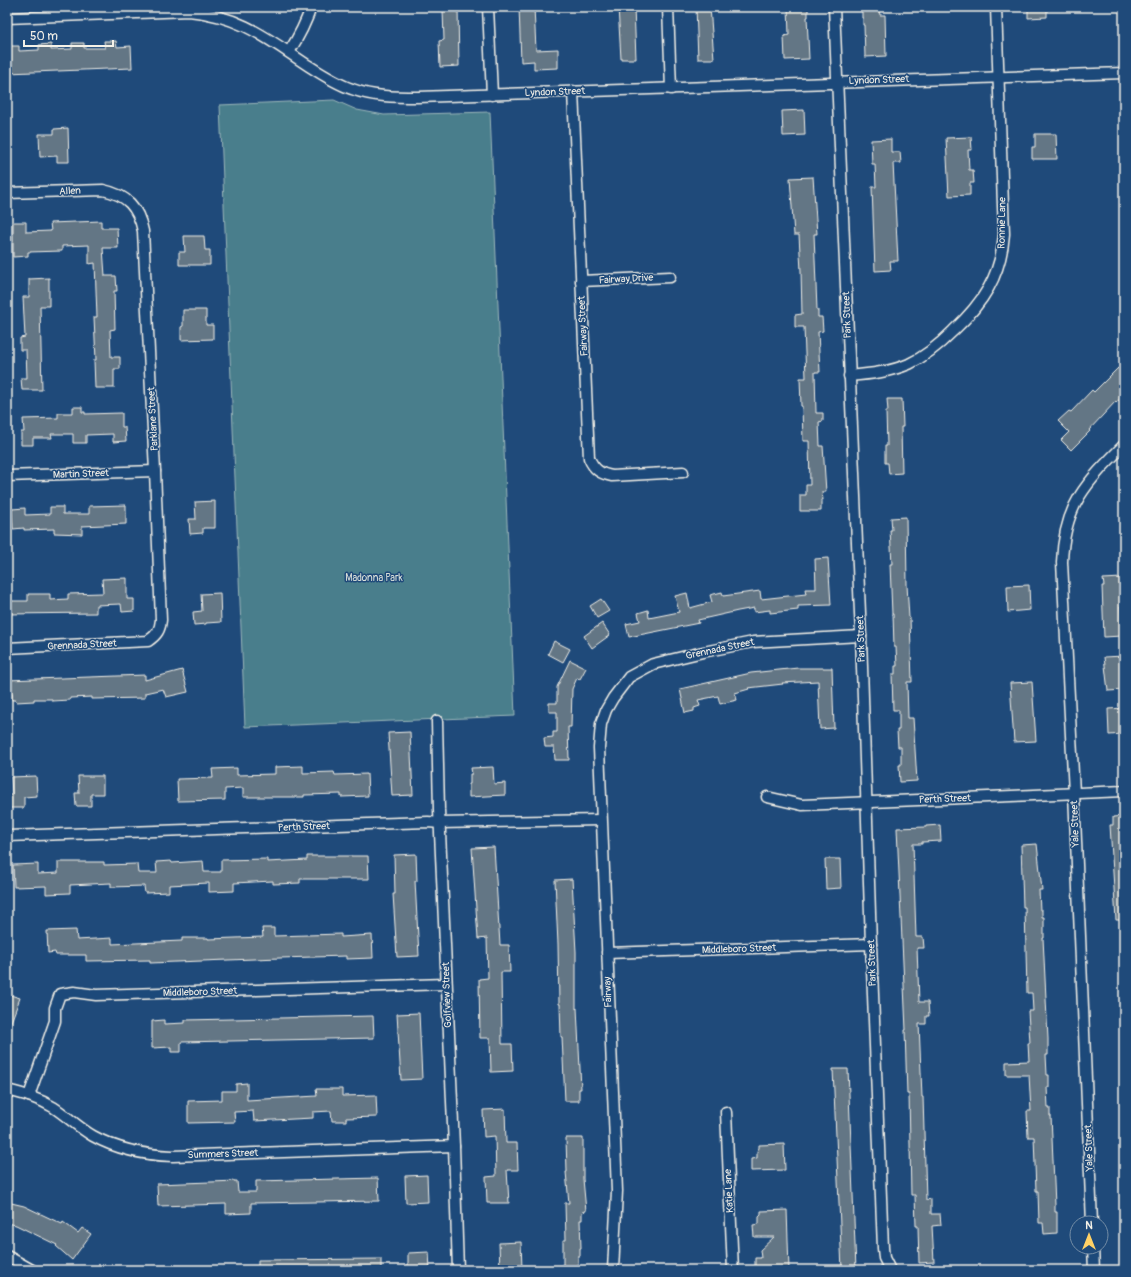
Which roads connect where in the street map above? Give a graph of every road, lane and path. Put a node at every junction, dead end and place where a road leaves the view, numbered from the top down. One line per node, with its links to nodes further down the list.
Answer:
1 (311, 7): 7 (street)
2 (488, 7): 13 (street)
3 (668, 7): 11 (street)
4 (834, 7): 10 (street, Park Street)
5 (996, 7): 9 (street, Ronnie Lane)
6 (7, 18): 7 (street, Lyndon Street)
7 (289, 52): 13 (street, Lyndon Street)
8 (1124, 73): 9 (street, Lyndon Street)
9 (999, 76): 10 (street, Lyndon Street); 18 (street, Ronnie Lane)
10 (837, 82): 11 (street, Lyndon Street); 18 (street, Park Street)
11 (671, 89): 12 (street, Lyndon Street)
12 (573, 91): 13 (street, Lyndon Street); 17 (street, Fairway Street)
13 (492, 95)
14 (7, 193): 15 (street, Allen)
15 (130, 203): 20 (street, Parklane Street)
16 (670, 277): 17 (street, Fairway Drive)
17 (581, 281): 21 (street, Fairway Street)
18 (849, 376): 23 (street, Park Street)
19 (1124, 445): 29 (street, Yale Street)
20 (155, 471): 22 (street, Martin Street); 24 (street, Parklane Street)
21 (683, 472)
22 (7, 476)
23 (861, 636): 26 (street, Grennada Street); 31 (street, Park Street)
24 (155, 637): 25 (street, Grennada Street)
25 (7, 648)
26 (604, 716): 32 (street, Fairway)
27 (437, 721): 33 (street, Golfview Street)
28 (1124, 791): 29 (street, Perth Street)
29 (1074, 793): 31 (street, Perth Street); 42 (street, Yale Street)
30 (767, 797): 31 (street, Perth Street)
31 (866, 802): 35 (street, Park Street)
32 (602, 820): 33 (street, Perth Street); 36 (street, Fairway)
33 (440, 823): 34 (street, Perth Street); 37 (street, Golfview Street)
34 (7, 836)
35 (871, 944): 36 (street, Middleboro Street); 49 (street, Park Street)
36 (607, 953): 47 (street, Fairway)
37 (446, 984): 39 (street, Middleboro Street); 41 (street, Golfview Street)
38 (7, 1090): 39 (street, Summers Street)
39 (29, 1096): 41 (street, Summers Street)
40 (726, 1112): 48 (street, Katie Lane)
41 (454, 1146): 46 (street, Golfview Street)
42 (1092, 1215)
43 (1093, 1255): 50 (street)
44 (7, 1256): 45 (street)
45 (32, 1270)
46 (458, 1270)
47 (613, 1270)
48 (733, 1270)
49 (890, 1270)
50 (1094, 1270)

